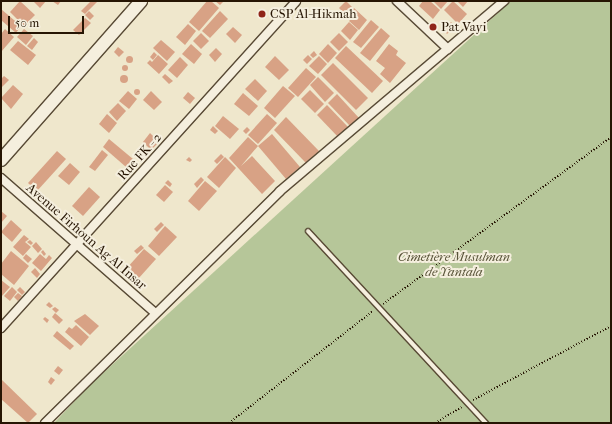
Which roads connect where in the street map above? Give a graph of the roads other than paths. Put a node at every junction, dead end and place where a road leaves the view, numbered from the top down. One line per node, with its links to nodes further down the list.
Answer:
1 (141, 1): 6 (main road)
2 (296, 1): 9 (street, Rue FK - 2)
3 (397, 1): 5 (street)
4 (504, 1): 5 (street)
5 (448, 49): 10 (street)
6 (1, 160)
7 (1, 178): 9 (street, Avenue Firhoun Ag Al Insar)
8 (308, 231): 13 (lane)
9 (77, 245): 10 (street, Avenue Firhoun Ag Al Insar); 11 (street, Rue FK - 2)
10 (155, 313): 12 (street)
11 (1, 328)
12 (45, 423)
13 (486, 423)

